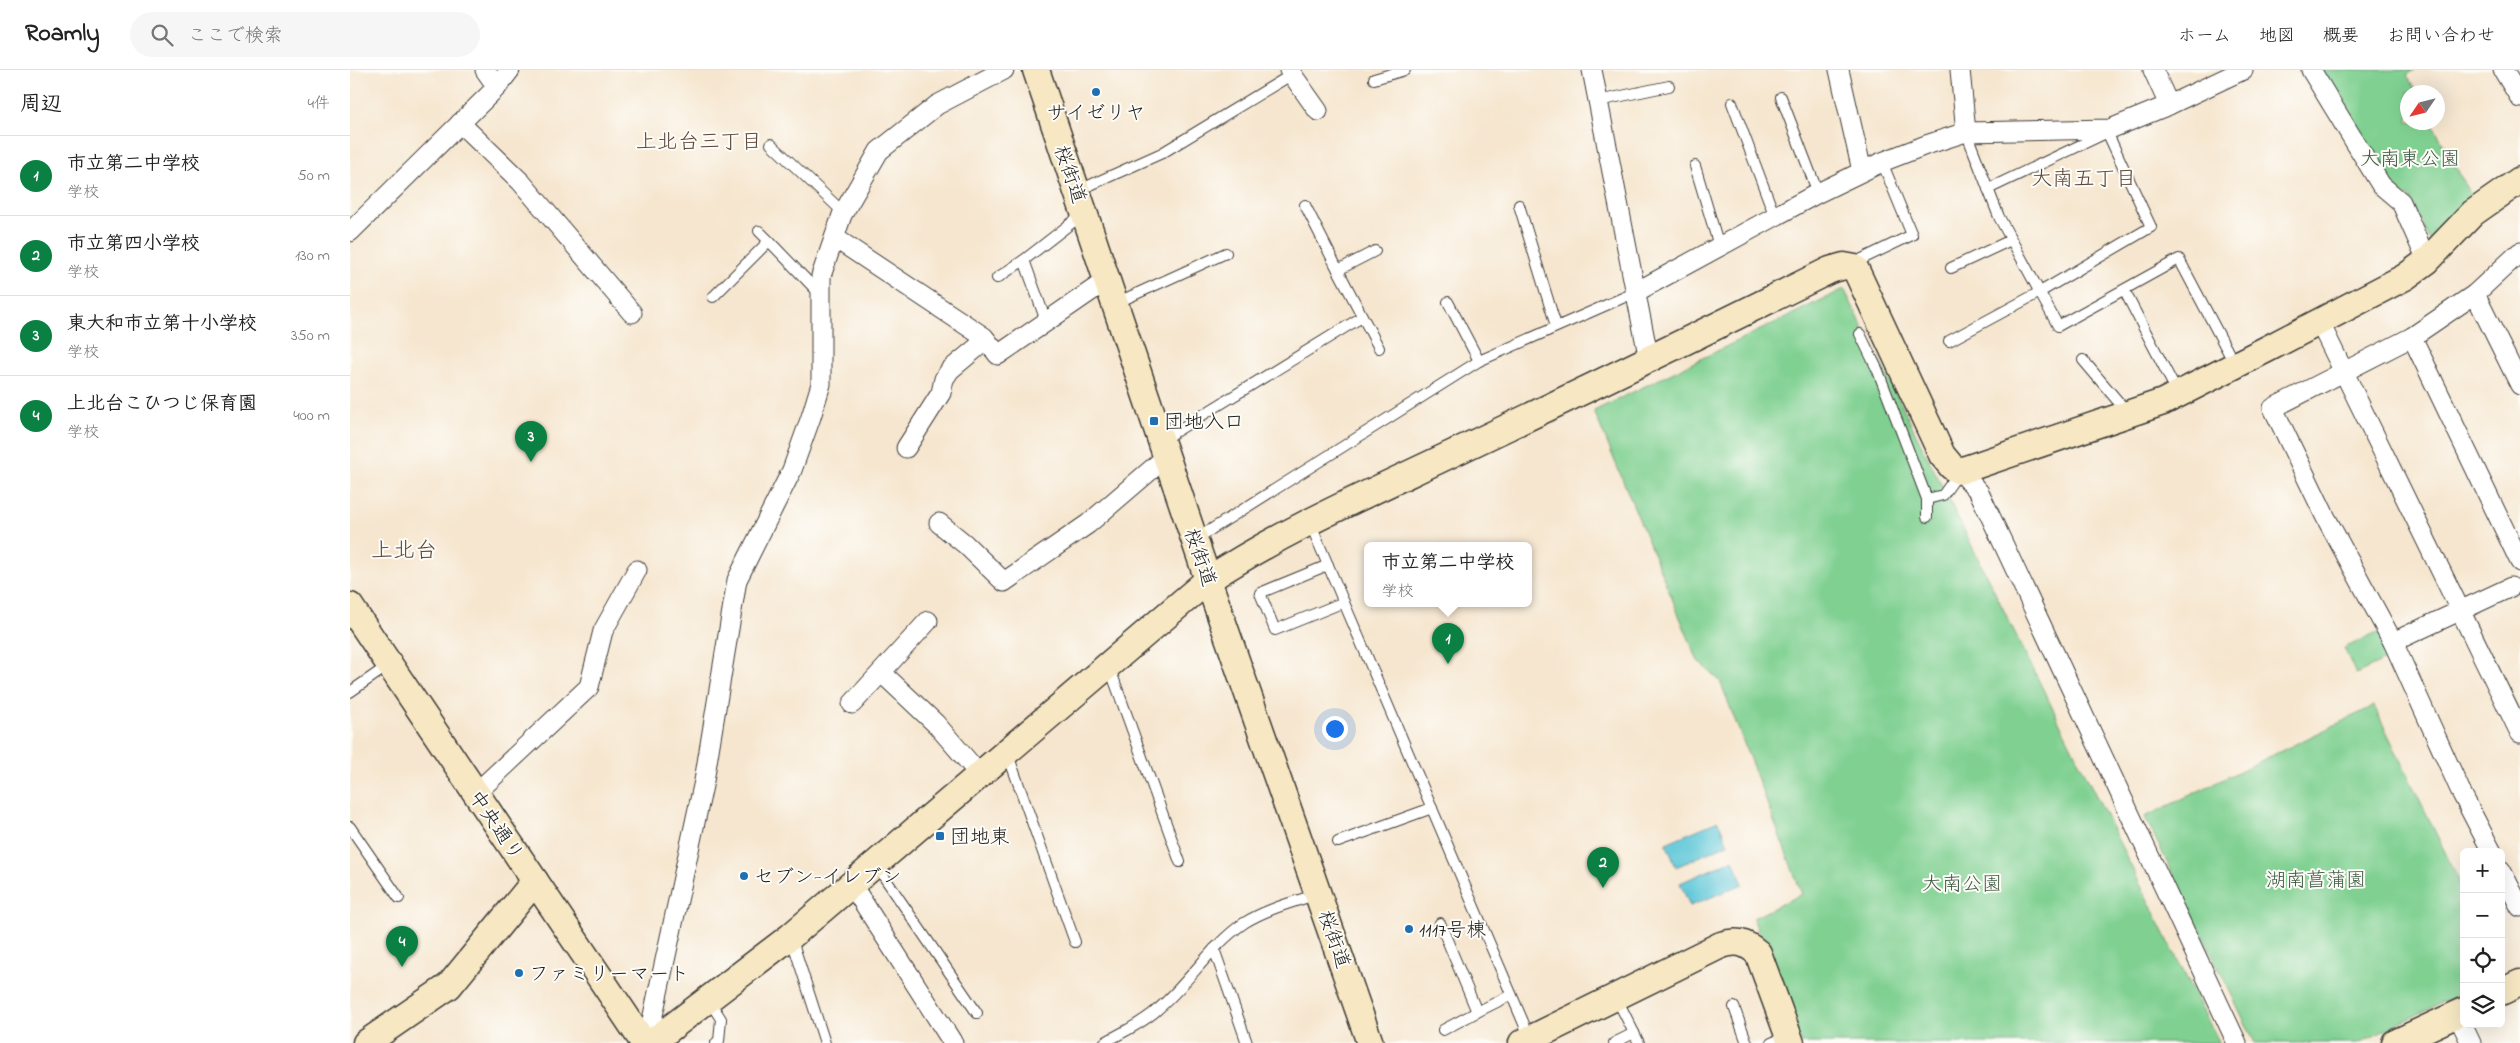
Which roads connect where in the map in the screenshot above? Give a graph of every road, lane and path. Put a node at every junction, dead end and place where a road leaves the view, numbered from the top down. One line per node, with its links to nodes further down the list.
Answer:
1 (485, 70): 16 (street)
2 (510, 70): 16 (street)
3 (1004, 70): 36 (street)
4 (1036, 70): 33 (street, 桜街道)
5 (1405, 70): 14 (lane)
6 (1592, 70): 19 (street)
7 (1840, 70): 29 (street)
8 (1960, 70): 24 (street)
9 (2153, 70): 21 (street)
10 (2243, 70): 21 (street)
11 (2311, 70): 48 (street)
12 (2503, 70): 18 (street)
13 (1290, 72): 22 (street); 33 (lane)
14 (1374, 79)
15 (1669, 86): 19 (lane)
16 (498, 87): 23 (street)
17 (1781, 97): 32 (lane)
18 (2520, 98)
19 (1598, 101): 55 (street)
20 (1732, 103): 37 (lane)
21 (2169, 105): 25 (street)
22 (1318, 111)
23 (460, 123): 39 (street); 61 (street)
24 (1966, 132): 25 (street); 27 (street); 31 (lane)
25 (2109, 132): 31 (lane); 56 (lane)
26 (771, 144): 36 (lane)
27 (1882, 162): 29 (street); 49 (lane)
28 (1695, 166): 43 (lane)
29 (1862, 172): 32 (street)
30 (2520, 180): 48 (street)
31 (1988, 189): 41 (lane)
32 (1818, 193): 37 (street)
33 (1081, 202): 47 (lane); 54 (street, 桜街道)
34 (1305, 205): 51 (lane)
35 (1519, 205): 65 (lane)
36 (844, 213): 40 (street)
37 (1775, 217): 43 (street)
38 (758, 231): 42 (lane)
39 (350, 232)
40 (835, 238): 57 (street); 68 (street)
41 (2011, 240): 50 (lane); 56 (lane)
42 (769, 242): 57 (lane); 59 (lane)
43 (1719, 246): 55 (street)
44 (1375, 251): 51 (lane)
45 (1226, 252): 54 (lane)
46 (2520, 252): 58 (street)
47 (1024, 260): 52 (lane); 63 (lane)
48 (2427, 262): 64 (street)
49 (1855, 268): 71 (street); 81 (street)
50 (1951, 268)
51 (1338, 270): 62 (lane)
52 (997, 278)
53 (2124, 290): 56 (lane); 74 (lane); 77 (lane)
54 (1111, 292): 63 (street); 80 (street, 桜街道)
55 (1636, 292): 65 (lane); 71 (street)
56 (2040, 292): 69 (lane)
57 (821, 294): 137 (street)
58 (2475, 294): 67 (street); 76 (street)
59 (713, 296)
60 (1448, 302): 73 (lane)
61 (632, 313)
62 (1362, 317): 70 (lane); 80 (lane)
63 (1046, 321): 68 (street)
64 (2319, 322): 74 (street); 75 (street)
65 (1556, 326): 73 (lane)
66 (1860, 334): 82 (lane)
67 (2412, 337): 75 (street); 87 (street)
68 (986, 340): 79 (street)
69 (1949, 341)
70 (1379, 348)
71 (1649, 360): 84 (street)
72 (2083, 360): 78 (lane)
73 (1479, 361): 86 (lane)
74 (2234, 365): 77 (street)
75 (2344, 373): 94 (street); 96 (street)
76 (2520, 385)
77 (2178, 394): 78 (street)
78 (2129, 414): 81 (street)
79 (906, 448)
80 (1164, 449): 85 (street); 86 (street, 桜街道)
81 (1960, 471): 82 (lane); 147 (street)
82 (1927, 499): 83 (lane)
83 (1927, 516)
84 (1310, 522): 88 (lane); 90 (street)
85 (939, 523)
86 (1195, 540): 90 (street, 桜街道)
87 (2520, 562): 91 (street)
88 (1328, 565): 92 (lane); 92 (lane)
89 (637, 570): 105 (street)
90 (1208, 580): 98 (street); 115 (street, 桜街道)
91 (2516, 592): 94 (street)
92 (1344, 602): 106 (lane)
93 (350, 606): 97 (street, 中央通り)
94 (2459, 611): 96 (street); 102 (street)
95 (928, 621): 99 (street)
96 (2393, 642): 109 (street)
97 (390, 664): 100 (lane); 105 (street, 中央通り)
98 (1109, 665): 103 (street); 110 (lane)
99 (882, 672): 101 (street); 104 (street)
100 (350, 692)
101 (852, 704)
102 (2520, 733)
103 (1007, 752): 104 (street); 120 (lane)
104 (980, 775): 111 (street)
105 (476, 793): 113 (street, 中央通り)
106 (1432, 808): 108 (lane); 124 (lane)
107 (350, 827): 116 (lane)
108 (1338, 842)
109 (2490, 848)
110 (1180, 862)
111 (876, 864): 114 (street); 130 (lane)
112 (2505, 878): 117 (street)
113 (535, 881): 136 (street); 137 (street, 中央通り)
114 (852, 885): 119 (street); 140 (street)
115 (1319, 893): 121 (lane); 143 (street, 桜街道)
116 (399, 898)
117 (2520, 907)
118 (1440, 923): 128 (lane)
119 (791, 936): 126 (street); 139 (lane)
120 (1075, 942)
121 (1214, 949): 141 (lane); 142 (lane)
122 (2520, 983): 123 (street)
123 (2505, 990)
124 (1511, 995): 128 (lane); 134 (lane)
125 (1616, 997): 133 (lane); 134 (street); 135 (street)
126 (708, 998): 137 (street); 138 (lane)
127 (1734, 1007): 146 (lane)
128 (1478, 1012): 132 (lane)
129 (2460, 1012): 148 (street)
130 (977, 1013)
131 (2466, 1028): 149 (street)
132 (1443, 1030)
133 (1634, 1033): 144 (lane); 145 (lane)
134 (1526, 1041)
135 (1784, 1041)
136 (366, 1043)
137 (647, 1043)
138 (716, 1043)
139 (825, 1043)
140 (953, 1043)
141 (1104, 1043)
142 (1247, 1043)
143 (1370, 1043)
144 (1614, 1043)
145 (1639, 1043)
146 (1747, 1043)
147 (2237, 1043)
148 (2395, 1043)
149 (2471, 1043)

